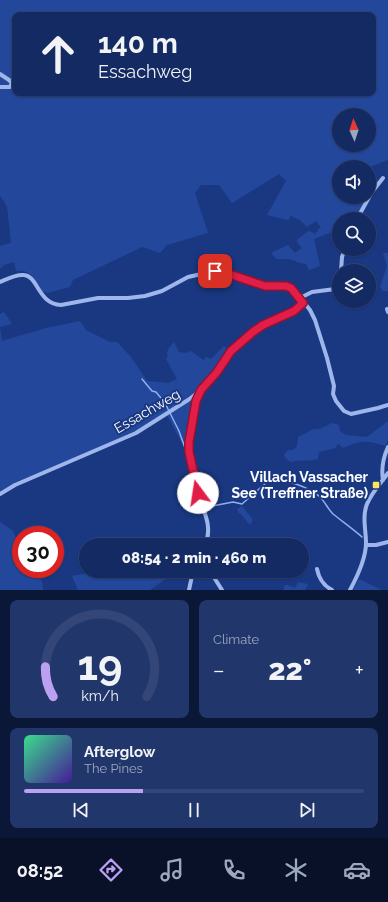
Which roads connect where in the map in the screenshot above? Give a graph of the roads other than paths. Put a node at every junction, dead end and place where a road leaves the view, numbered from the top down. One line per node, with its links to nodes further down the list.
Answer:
1 (0, 74): 2 (street)
2 (0, 87)
3 (383, 178): 4 (street)
4 (361, 212)
5 (0, 282): 7 (street)
6 (332, 289): 7 (street)
7 (300, 298): 8 (street)
8 (303, 303): 9 (street, Essachweg); 10 (street)
9 (201, 390): 14 (street, Essachweg); 15 (street)
10 (388, 404)
11 (388, 447): 13 (street)
12 (388, 473): 13 (street)
13 (383, 480): 17 (street)
14 (0, 494)
15 (207, 538)
16 (388, 542): 17 (street)
17 (366, 545): 24 (street)
18 (317, 569): 23 (street)
19 (192, 578): 21 (street)
20 (214, 578): 22 (street)
21 (189, 590)
22 (222, 590)
23 (332, 590)
24 (350, 590)

